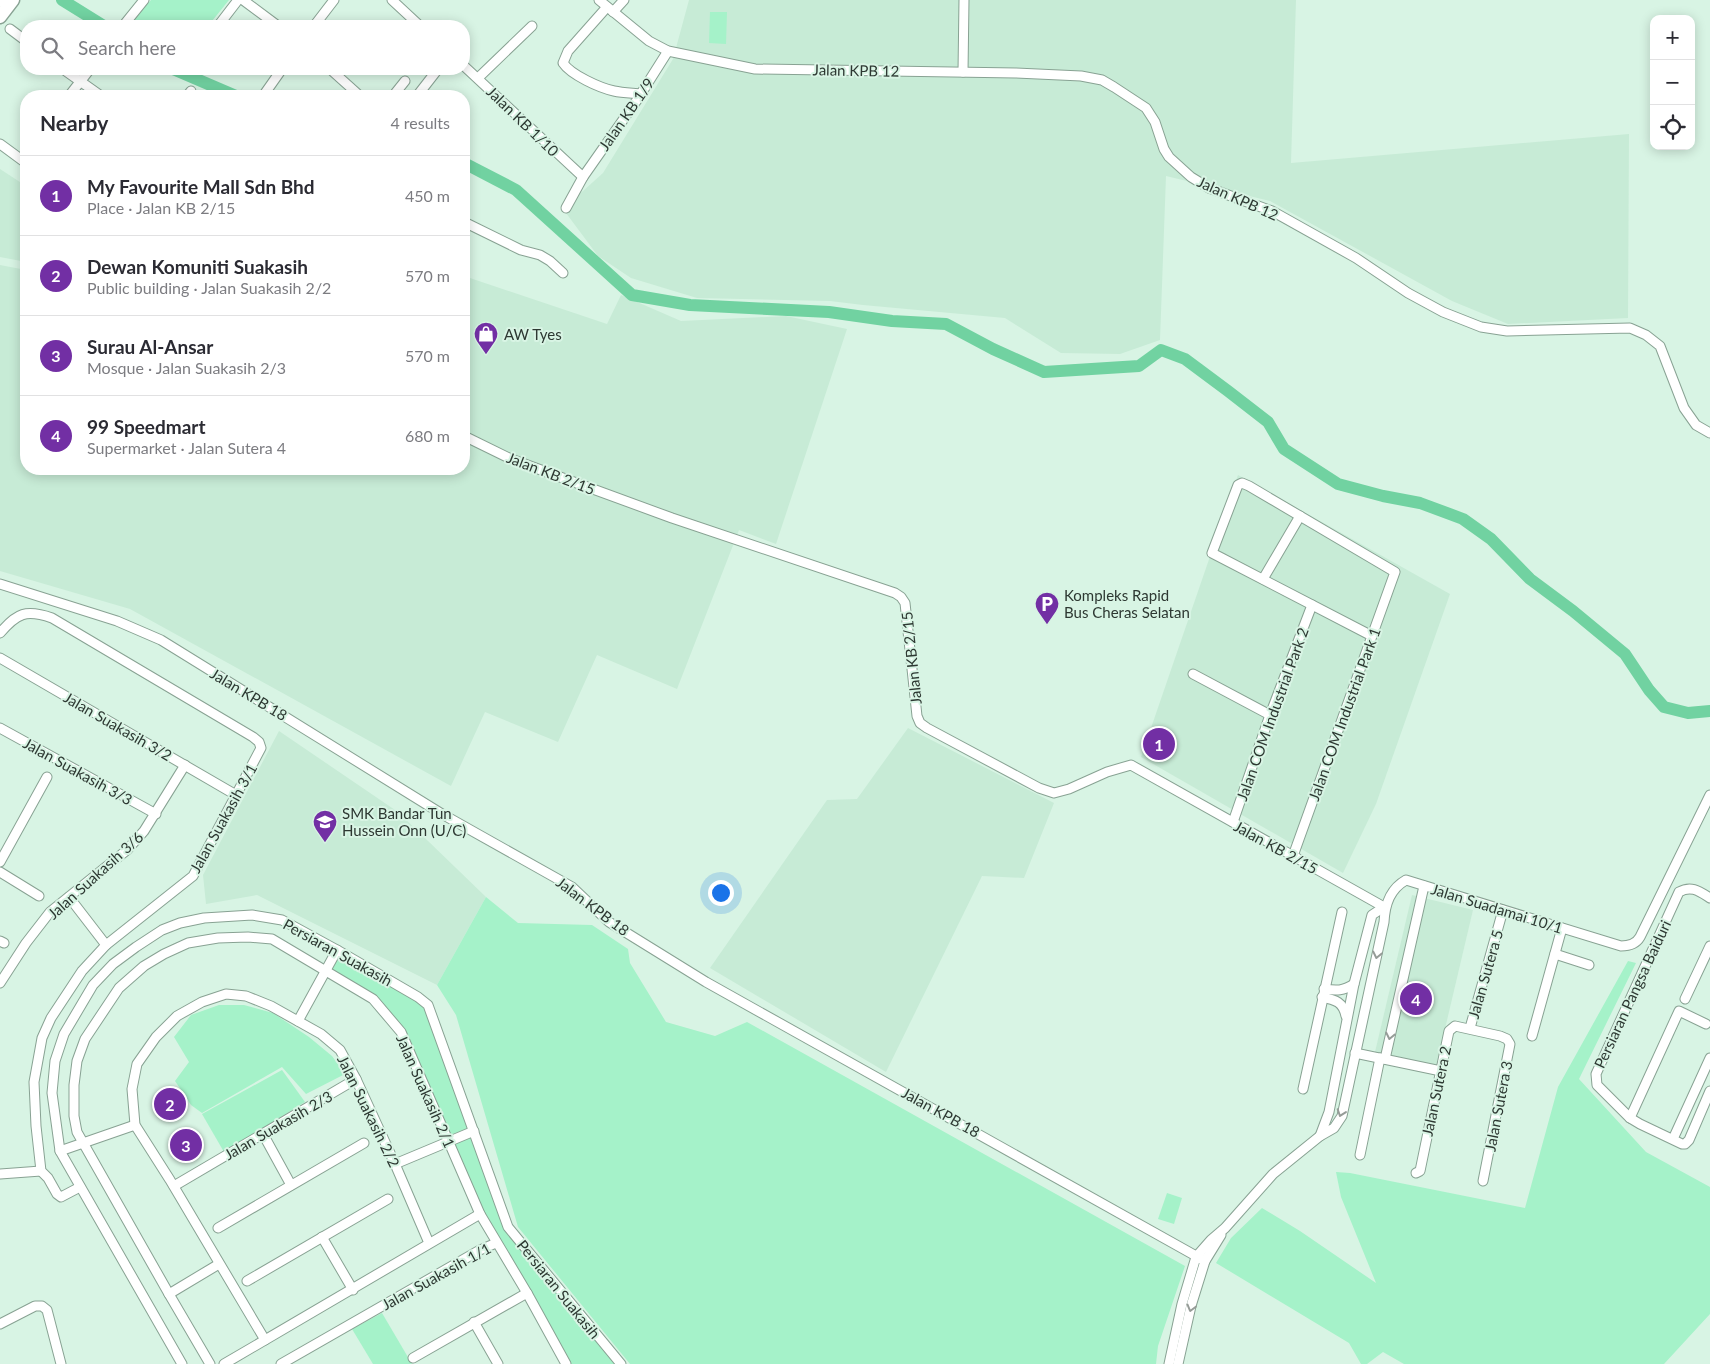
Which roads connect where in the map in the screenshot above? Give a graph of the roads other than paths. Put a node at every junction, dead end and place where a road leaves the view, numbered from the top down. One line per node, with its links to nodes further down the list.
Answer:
1 (13, 0): 11 (highway)
2 (144, 0): 12 (street)
3 (238, 0): 13 (street)
4 (243, 0): 14 (street)
5 (334, 0): 15 (street)
6 (392, 0): 16 (street)
7 (599, 0): 10 (street, Jalan KPB 12)
8 (624, 0): 10 (street)
9 (964, 0): 22 (street)
10 (610, 10): 20 (street, Jalan KPB 12); 37 (street)
11 (0, 17)
12 (128, 20)
13 (223, 20)
14 (270, 20)
15 (319, 20)
16 (414, 20)
17 (532, 26): 28 (street)
18 (10, 29): 19 (street)
19 (20, 36)
20 (668, 51): 22 (street, Jalan KPB 12); 37 (street, Jalan KB 1/9)
21 (470, 71): 28 (street, Jalan KB 1/10)
22 (963, 72): 44 (street, Jalan KPB 12)
23 (72, 75): 29 (street)
24 (85, 75): 29 (street)
25 (278, 75): 33 (street)
26 (337, 75): 34 (street)
27 (433, 75): 36 (street)
28 (478, 78): 40 (street, Jalan KB 1/10)
29 (80, 81): 31 (street); 32 (street)
30 (405, 81): 35 (street)
31 (73, 90)
32 (93, 90)
33 (267, 90)
34 (353, 90)
35 (398, 90)
36 (422, 90)
37 (642, 94): 40 (street, Jalan KB 1/9)
38 (0, 144): 39 (street)
39 (20, 156)
40 (583, 177): 41 (street, Jalan KB 1/9)
41 (566, 208)
42 (470, 225): 43 (street)
43 (563, 273)
44 (1710, 433)
45 (470, 439): 61 (street, Jalan KB 2/15)
46 (1300, 516): 47 (street); 47 (street); 51 (street, Jalan COM Industrial Park 1)
47 (1263, 579): 49 (street)
48 (0, 584): 121 (street, Jalan KPB 18)
49 (1312, 605): 51 (street); 54 (street, Jalan COM Industrial Park 2)
50 (0, 633): 58 (street, Jalan Suakasih 3/1)
51 (1372, 636): 62 (street, Jalan COM Industrial Park 1)
52 (0, 658): 56 (street, Jalan Suakasih 3/2)
53 (1193, 674): 54 (street)
54 (1270, 715): 61 (street, Jalan COM Industrial Park 2)
55 (0, 728): 60 (street, Jalan Suakasih 3/3)
56 (185, 765): 58 (street, Jalan Suakasih 3/2); 60 (street, Jalan Suakasih 3/6)
57 (47, 778): 63 (street)
58 (236, 795): 73 (street, Jalan Suakasih 3/1)
59 (1710, 795): 72 (street, Jalan Suadamai 10/1)
60 (156, 814): 67 (street, Jalan Suakasih 3/6)
61 (1233, 822): 62 (street, Jalan KB 2/15)
62 (1293, 856): 69 (street, Jalan KB 2/15)
63 (0, 862)
64 (0, 872): 66 (street)
65 (1424, 886): 69 (street, Jalan Suadamai 10/1); 71 (street, Jalan Suadamai 10/1); 91 (street, one-way to 91)
66 (39, 896)
67 (69, 897): 73 (street); 79 (street, Jalan Suakasih 3/6)
68 (1710, 898): 96 (street, Persiaran Pangsa Baiduri)
69 (1384, 907): 80 (street, Jalan Suadamai 10/1); 89 (street, Jalan Suadamai 10/1, one-way to 89)
70 (1342, 912): 81 (street)
71 (1502, 915): 72 (street, Jalan Suadamai 10/1); 86 (street, Jalan Sutera 5)
72 (1561, 932): 76 (street)
73 (106, 945): 108 (street, Jalan Suakasih 3/1)
74 (1710, 946): 82 (street)
75 (338, 950): 78 (street); 98 (street, Persiaran Suakasih); 105 (street, Persiaran Suakasih)
76 (1555, 954): 77 (street); 88 (street)
77 (1588, 964)
78 (326, 970): 84 (street); 102 (street, Jalan Suakasih 2/1); 103 (street, Jalan Suakasih 2/1)
79 (0, 983)
80 (1354, 984): 81 (street); 83 (street, Jalan Suadamai 10/1)
81 (1323, 993): 83 (street); 94 (street)
82 (1684, 1000)
83 (1347, 1019): 100 (street, Jalan Suadamai 10/1)
84 (298, 1021): 93 (street, Jalan Suakasih 2/2); 97 (street, Jalan Suakasih 2/2)
85 (1706, 1024): 96 (street)
86 (1470, 1028): 87 (street, Jalan Sutera 2); 92 (street, Jalan Sutera 2)
87 (1500, 1036): 111 (street, Jalan Sutera 3)
88 (1532, 1036)
89 (1355, 1053): 91 (street); 100 (street, Jalan Suadamai 10/1, one-way to 100)
90 (1710, 1058): 101 (street)
91 (1381, 1060): 92 (street); 106 (street)
92 (1440, 1071): 109 (street, Jalan Sutera 2)
93 (356, 1079): 99 (street, Jalan Suakasih 2/3); 107 (street, Jalan Suakasih 2/2)
94 (1303, 1088)
95 (1710, 1091): 101 (street, Persiaran Pangsa Baiduri)
96 (1630, 1118): 101 (street, Persiaran Pangsa Baiduri)
97 (135, 1125): 103 (street); 113 (street, Jalan Suakasih 2/2)
98 (474, 1131): 102 (street); 138 (street, Persiaran Suakasih)
99 (263, 1134): 112 (street); 113 (street, Jalan Suakasih 2/3)
100 (1320, 1136): 121 (street, Jalan Suadamai 10/1)
101 (1673, 1139)
102 (449, 1141): 107 (street); 116 (street, Jalan Suakasih 2/1)
103 (82, 1142): 105 (street); 126 (street, Jalan Suakasih 2/1)
104 (364, 1143): 112 (street)
105 (60, 1150): 114 (street, Persiaran Suakasih)
106 (1360, 1155)
107 (396, 1164): 119 (street, Jalan Suakasih 2/2)
108 (41, 1171): 110 (street); 114 (street, Jalan Suakasih 3/1)
109 (1416, 1173)
110 (0, 1174)
111 (1483, 1182)
112 (291, 1185): 117 (street)
113 (174, 1186): 122 (street, Jalan Suakasih 2/2)
114 (80, 1187): 132 (street, Persiaran Suakasih)
115 (388, 1199): 118 (street)
116 (480, 1214): 119 (street); 120 (street, Jalan Suakasih 2/1)
117 (218, 1228)
118 (322, 1237): 123 (street); 124 (street)
119 (430, 1243): 124 (street)
120 (496, 1243): 125 (street, Jalan Suakasih 1/1); 135 (street, Jalan Suakasih 1/1)
121 (1201, 1259): 139 (street, Jalan Suadamai 10/1); 140 (street, Jalan Suadamai 10/1, one-way to 140)
122 (220, 1264): 126 (street); 129 (street, Jalan Suakasih 2/2)
123 (247, 1281)
124 (353, 1290): 129 (street)
125 (527, 1293): 127 (street); 137 (street, Jalan Suakasih 1/1)
126 (169, 1294): 133 (street, Jalan Suakasih 2/1)
127 (474, 1322): 130 (street); 136 (street)
128 (0, 1324): 131 (street)
129 (265, 1340): 134 (street)
130 (413, 1358)
131 (61, 1364)
132 (182, 1364)
133 (210, 1364)
134 (224, 1364)
135 (281, 1364)
136 (498, 1364)
137 (566, 1364)
138 (621, 1364)
139 (1169, 1364)
140 (1178, 1364)

